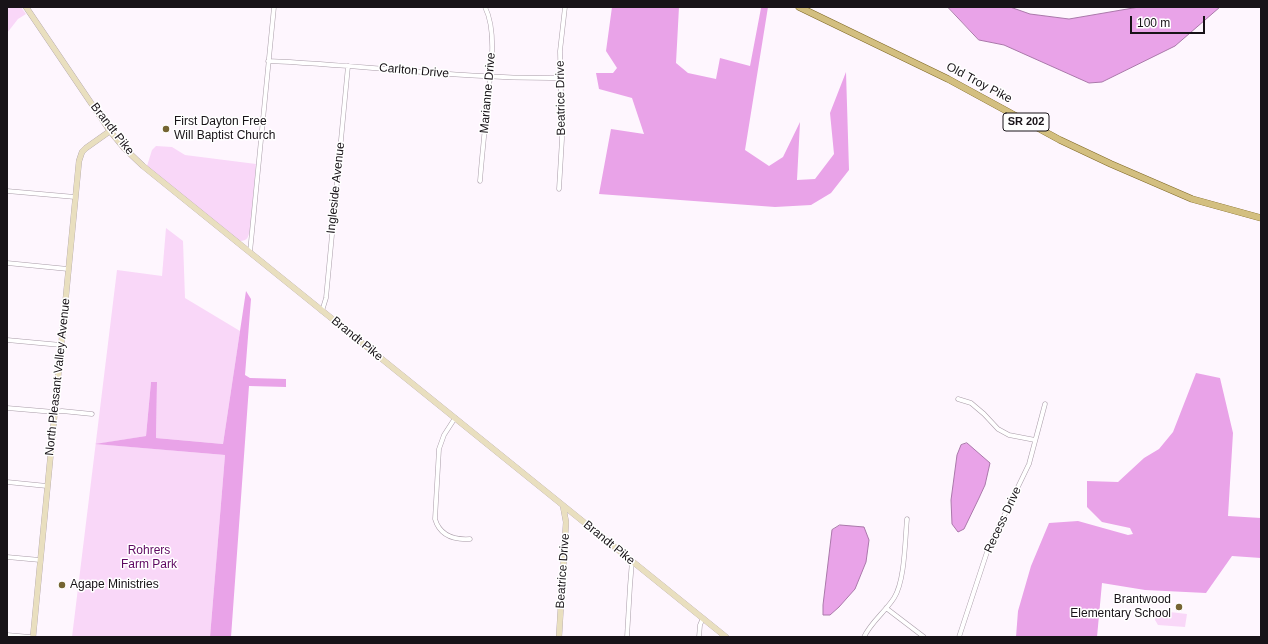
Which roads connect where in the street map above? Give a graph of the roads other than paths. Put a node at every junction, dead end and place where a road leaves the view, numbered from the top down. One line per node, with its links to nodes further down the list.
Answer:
1 (26, 7): 10 (main road, Brandt Pike)
2 (274, 7): 6 (street)
3 (485, 7): 8 (street, Marianne Drive)
4 (565, 7): 9 (street, Beatrice Drive)
5 (799, 7): 15 (main road, Old Troy Pike / SR 202)
6 (268, 61): 7 (street, Carlton Drive); 16 (street)
7 (348, 66): 8 (street, Carlton Drive); 19 (street, Ingleside Avenue)
8 (490, 76): 9 (street, Carlton Drive); 11 (street, Marianne Drive)
9 (560, 78): 12 (street, Beatrice Drive)
10 (110, 131): 14 (main road, North Pleasant Valley Avenue); 16 (main road, Brandt Pike)
11 (480, 181)
12 (559, 189)
13 (7, 191): 14 (street)
14 (75, 197): 18 (main road, North Pleasant Valley Avenue)
15 (1261, 218)
16 (250, 252): 19 (main road, Brandt Pike)
17 (7, 263): 18 (street)
18 (68, 269): 21 (main road, North Pleasant Valley Avenue)
19 (322, 311): 27 (main road, Brandt Pike)
20 (7, 340): 21 (street)
21 (61, 345): 25 (main road, North Pleasant Valley Avenue)
22 (958, 399): 28 (street)
23 (1045, 404): 28 (street, Recess Drive)
24 (7, 408): 25 (street)
25 (54, 412): 26 (street); 30 (main road, North Pleasant Valley Avenue)
26 (92, 414)
27 (455, 418): 31 (main road, Brandt Pike); 33 (street)
28 (1035, 440): 47 (street, Recess Drive)
29 (7, 482): 30 (street)
30 (47, 486): 35 (main road, North Pleasant Valley Avenue)
31 (563, 506): 36 (main road, Brandt Pike); 41 (main road, Beatrice Drive)
32 (907, 519): 37 (street)
33 (470, 539)
34 (7, 558): 35 (street)
35 (40, 560): 40 (main road, North Pleasant Valley Avenue)
36 (632, 561): 38 (main road, Brandt Pike); 42 (street)
37 (886, 608): 45 (street); 46 (street)
38 (703, 618): 43 (street); 44 (main road, Brandt Pike)
39 (7, 635): 40 (street)
40 (31, 637)
41 (559, 637)
42 (627, 637)
43 (699, 637)
44 (726, 637)
45 (864, 637)
46 (924, 637)
47 (959, 637)

